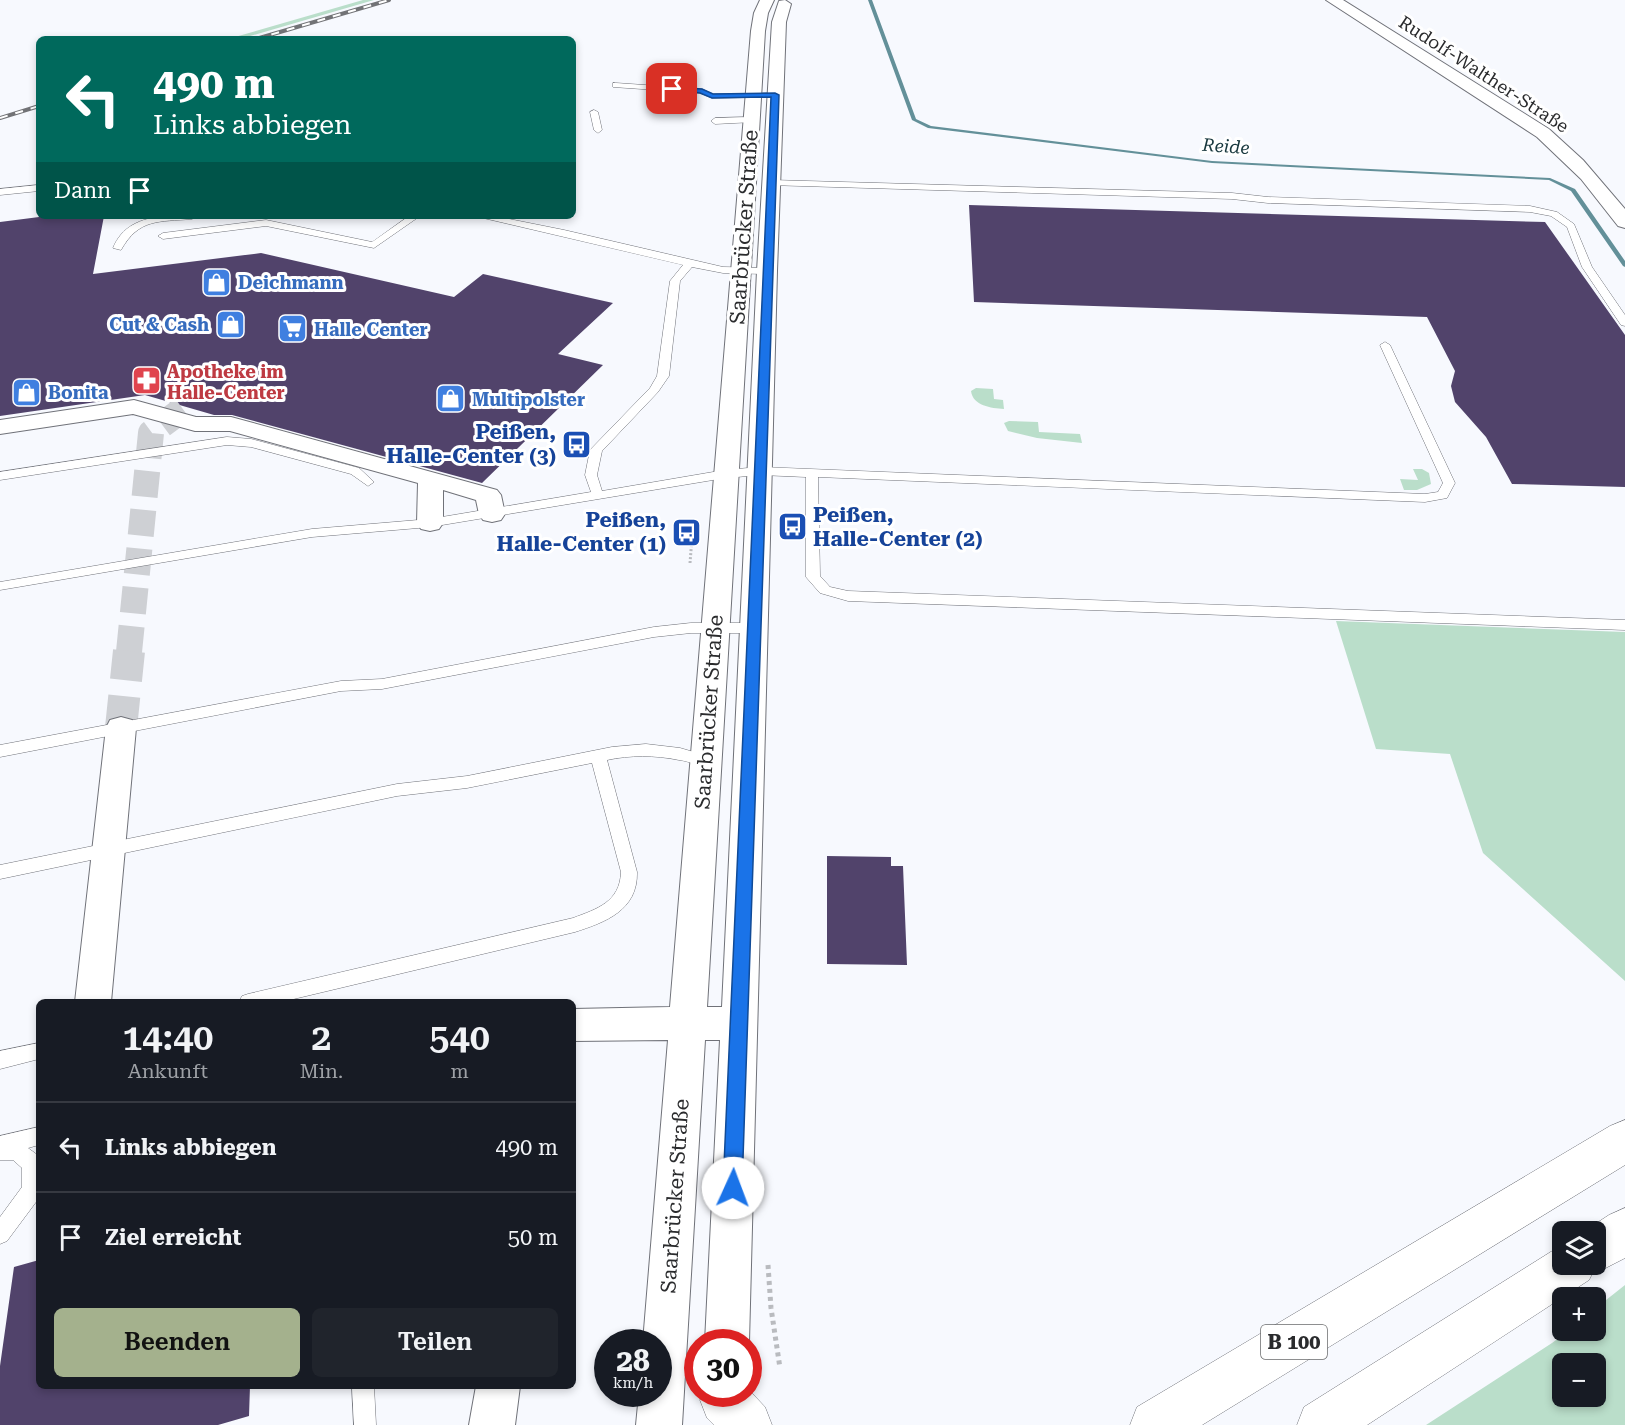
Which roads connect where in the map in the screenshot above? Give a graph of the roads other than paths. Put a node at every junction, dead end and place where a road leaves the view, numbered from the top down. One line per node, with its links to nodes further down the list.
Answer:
1 (767, 0): 5 (street, Saarbrücker Straße)
2 (786, 0): 6 (street, Saarbrücker Straße)
3 (1333, 0): 17 (street, Rudolf-Walther-Straße)
4 (616, 85): 5 (lane)
5 (753, 95): 6 (lane); 8 (street, Saarbrücker Straße)
6 (775, 95): 11 (street, Saarbrücker Straße)
7 (594, 112): 10 (lane)
8 (751, 120): 9 (lane); 21 (street, Saarbrücker Straße)
9 (715, 121)
10 (598, 130)
11 (771, 183): 22 (street, Saarbrücker Straße); 23 (lane)
12 (36, 188): 13 (lane)
13 (0, 192)
14 (172, 219): 19 (lane)
15 (412, 219): 18 (lane)
16 (495, 219): 20 (lane)
17 (1625, 222)
18 (163, 236)
19 (118, 248)
20 (690, 264): 21 (lane); 32 (lane)
21 (740, 271): 22 (lane); 29 (street, Saarbrücker Straße)
22 (767, 271): 27 (street, Saarbrücker Straße)
23 (1625, 323)
24 (1385, 345): 28 (lane)
25 (0, 427): 26 (street)
26 (194, 435): 30 (lane); 31 (street)
27 (760, 471): 28 (lane); 29 (lane); 38 (street, Saarbrücker Straße)
28 (812, 473): 36 (lane)
29 (725, 474): 32 (lane); 37 (street, Saarbrücker Straße)
30 (0, 476)
31 (430, 479): 33 (street); 34 (street)
32 (598, 496): 33 (lane)
33 (492, 514): 34 (lane)
34 (430, 524): 35 (lane)
35 (0, 586)
36 (1625, 625)
37 (715, 627): 38 (lane); 39 (lane); 42 (street, Saarbrücker Straße)
38 (756, 627): 48 (street, Saarbrücker Straße)
39 (121, 728): 40 (lane); 43 (street)
40 (0, 751)
41 (605, 755): 42 (lane); 43 (lane); 46 (lane)
42 (706, 761): 47 (street, Saarbrücker Straße)
43 (108, 850): 44 (lane); 45 (street)
44 (0, 872)
45 (93, 999)
46 (261, 999)
47 (688, 1023): 48 (street); 49 (street); 66 (street, Saarbrücker Straße)
48 (740, 1023): 61 (street, Saarbrücker Straße)
49 (576, 1025)
50 (36, 1052): 51 (lane)
51 (0, 1060)
52 (36, 1137): 54 (lane)
53 (1625, 1141): 67 (main road, B 100)
54 (0, 1145)
55 (0, 1151): 56 (lane)
56 (36, 1189): 58 (lane)
57 (1625, 1231): 59 (main road)
58 (0, 1234)
59 (1606, 1243)
60 (1556, 1275): 68 (main road)
61 (728, 1329)
62 (363, 1389): 64 (lane)
63 (498, 1389): 65 (street)
64 (366, 1425)
65 (492, 1425)
66 (659, 1425)
67 (1155, 1425)
68 (1322, 1425)

